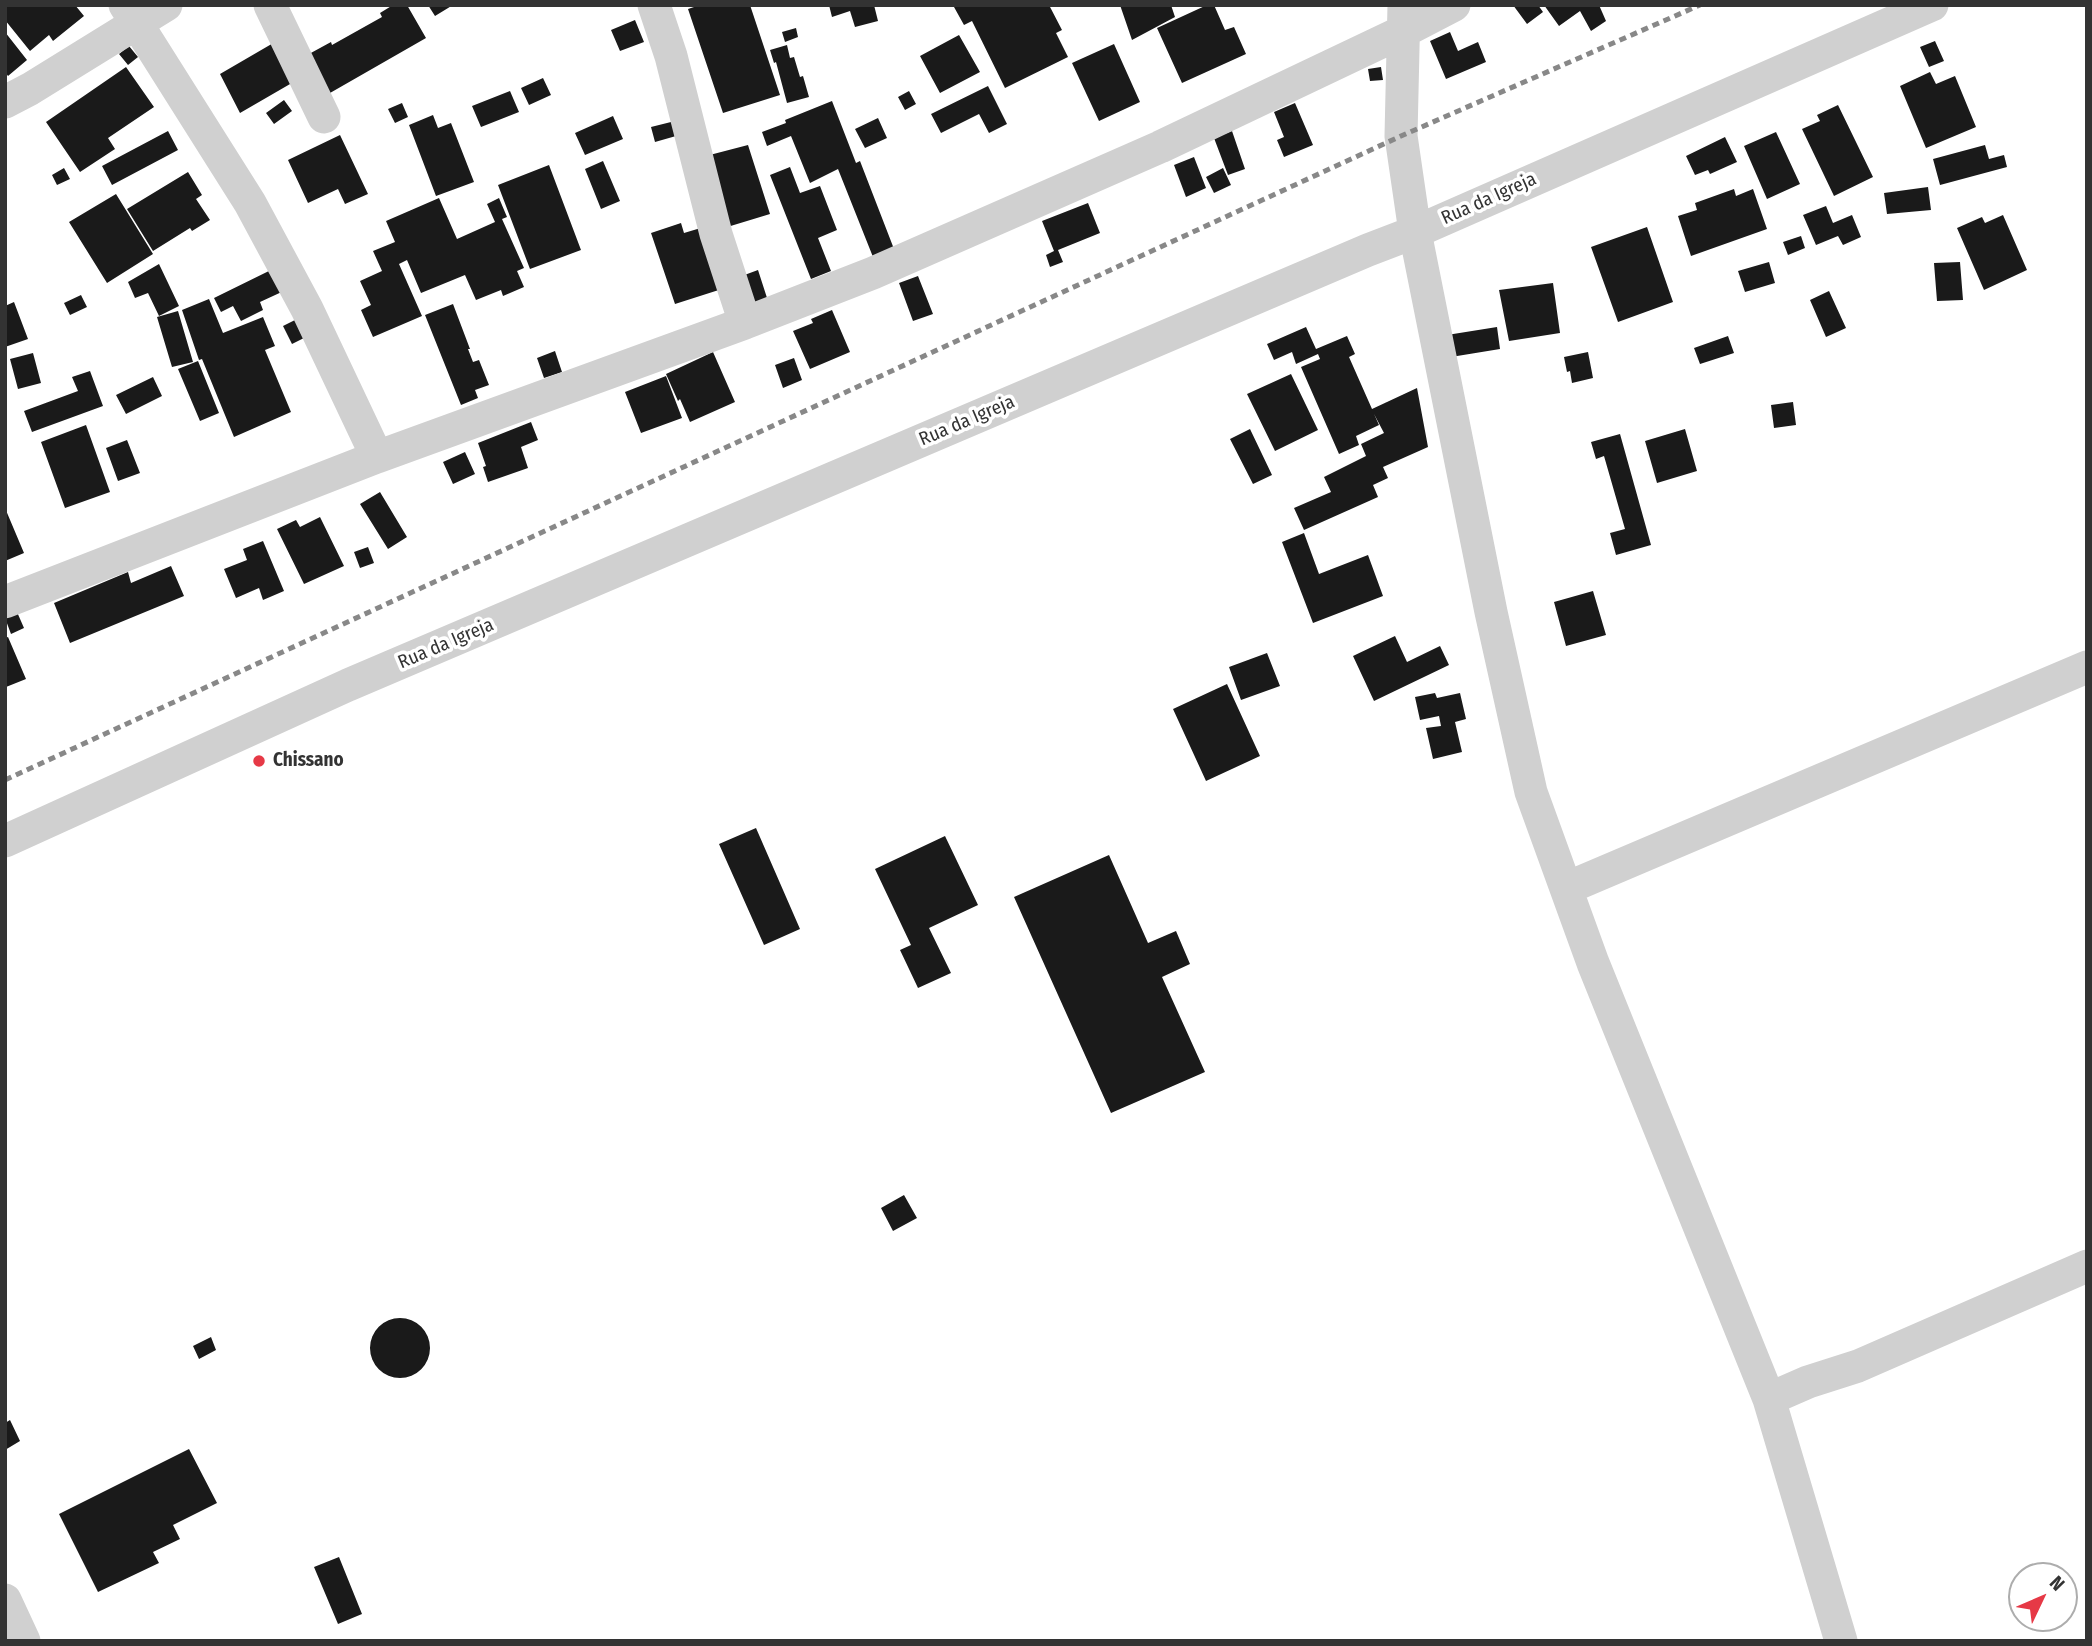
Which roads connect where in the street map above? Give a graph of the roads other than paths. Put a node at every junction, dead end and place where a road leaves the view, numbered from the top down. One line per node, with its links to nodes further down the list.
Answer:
1 (166, 5): 6 (street)
2 (270, 5): 9 (street)
3 (654, 5): 11 (street)
4 (1454, 5): 7 (street)
5 (1932, 5): 10 (street, Rua da Igreja)
6 (131, 15): 8 (street); 12 (street)
7 (1404, 18): 10 (street); 11 (street)
8 (5, 102)
9 (324, 117)
10 (1415, 232): 15 (street, Rua da Igreja); 16 (street)
11 (745, 324): 12 (street)
12 (377, 457): 13 (street)
13 (5, 602)
14 (2087, 667): 16 (street)
15 (5, 841)
16 (1567, 888): 18 (street)
17 (2087, 1266): 18 (street)
18 (1769, 1399): 21 (street)
19 (5, 1600): 20 (street)
20 (24, 1641)
21 (1841, 1641)

